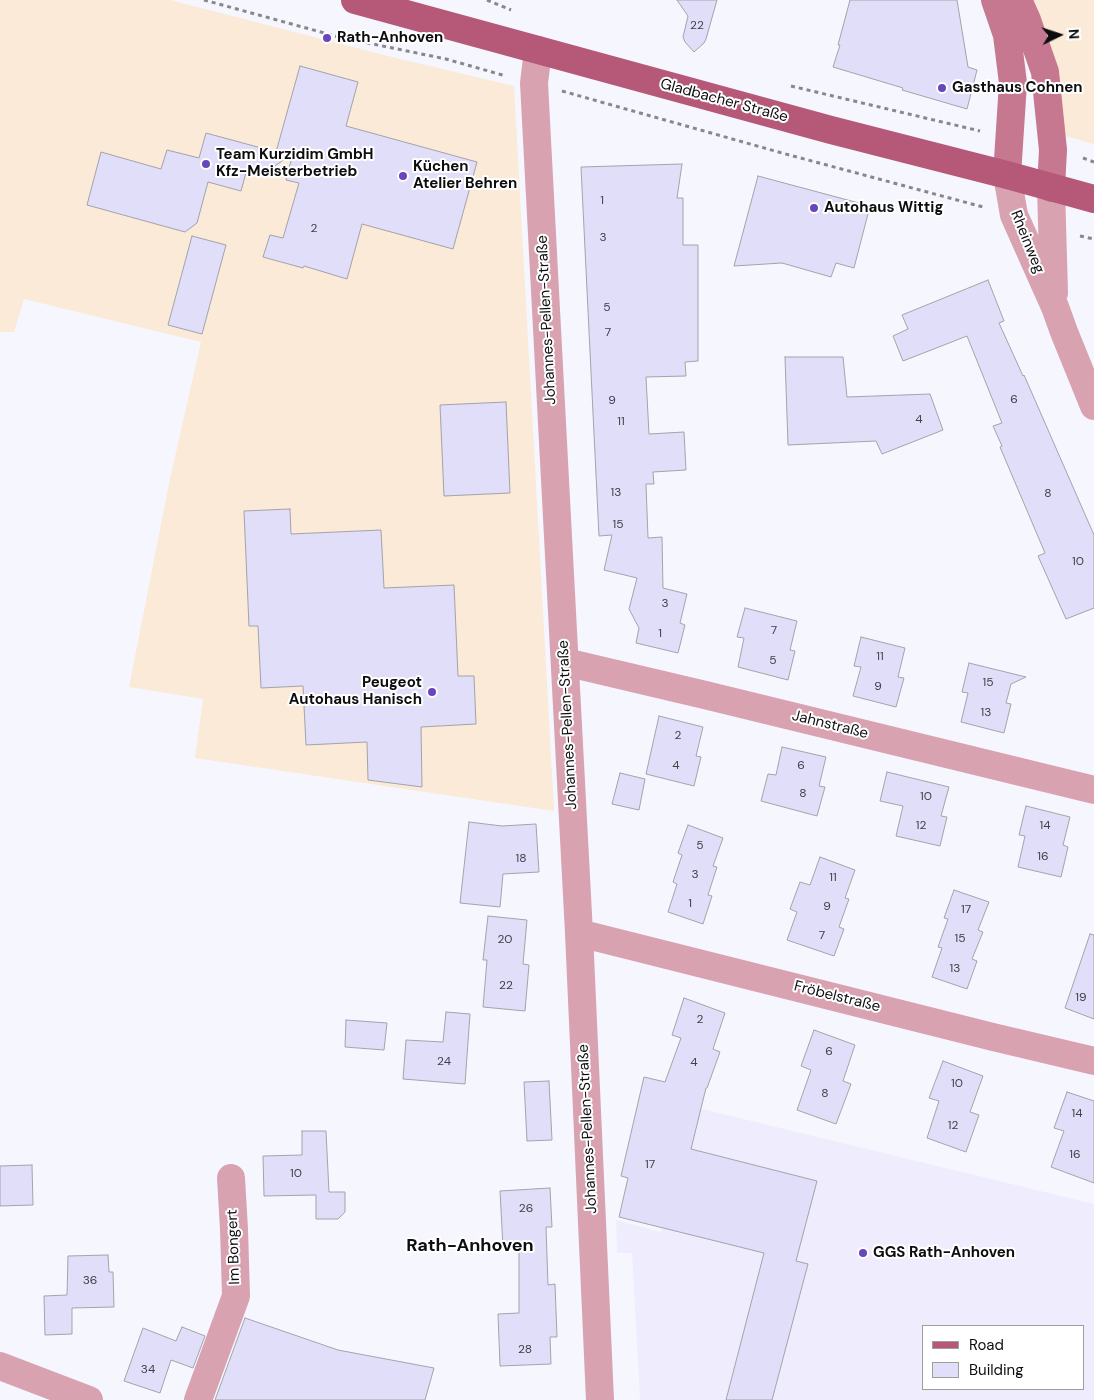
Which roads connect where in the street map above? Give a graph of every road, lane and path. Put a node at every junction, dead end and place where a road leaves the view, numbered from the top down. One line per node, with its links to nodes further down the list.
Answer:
1 (204, 0): 6 (path)
2 (355, 0): 5 (main road, Gladbacher Straße)
3 (994, 0): 7 (main road)
4 (1018, 0): 8 (main road)
5 (538, 50): 6 (street, Johannes-Pellen-Straße); 7 (main road, Gladbacher Straße)
6 (534, 83): 10 (path); 15 (street, Johannes-Pellen-Straße)
7 (1007, 175): 8 (main road, Gladbacher Straße); 10 (street, Rheinweg)
8 (1051, 188): 9 (main road, Gladbacher Straße); 11 (street, Rheinweg)
9 (1094, 200)
10 (1014, 215): 13 (street, Rheinweg)
11 (1052, 228): 12 (path); 13 (street, Rheinweg)
12 (1094, 239)
13 (1055, 307): 14 (street, Rheinweg)
14 (1094, 406)
15 (565, 662): 16 (street, Jahnstraße); 17 (street, Johannes-Pellen-Straße)
16 (1094, 790)
17 (579, 933): 18 (street, Fröbelstraße); 23 (street, Johannes-Pellen-Straße)
18 (1094, 1061)
19 (231, 1178): 22 (street, Im Bongert)
20 (0, 1366): 21 (street)
21 (89, 1400)
22 (198, 1400)
23 (600, 1400)

